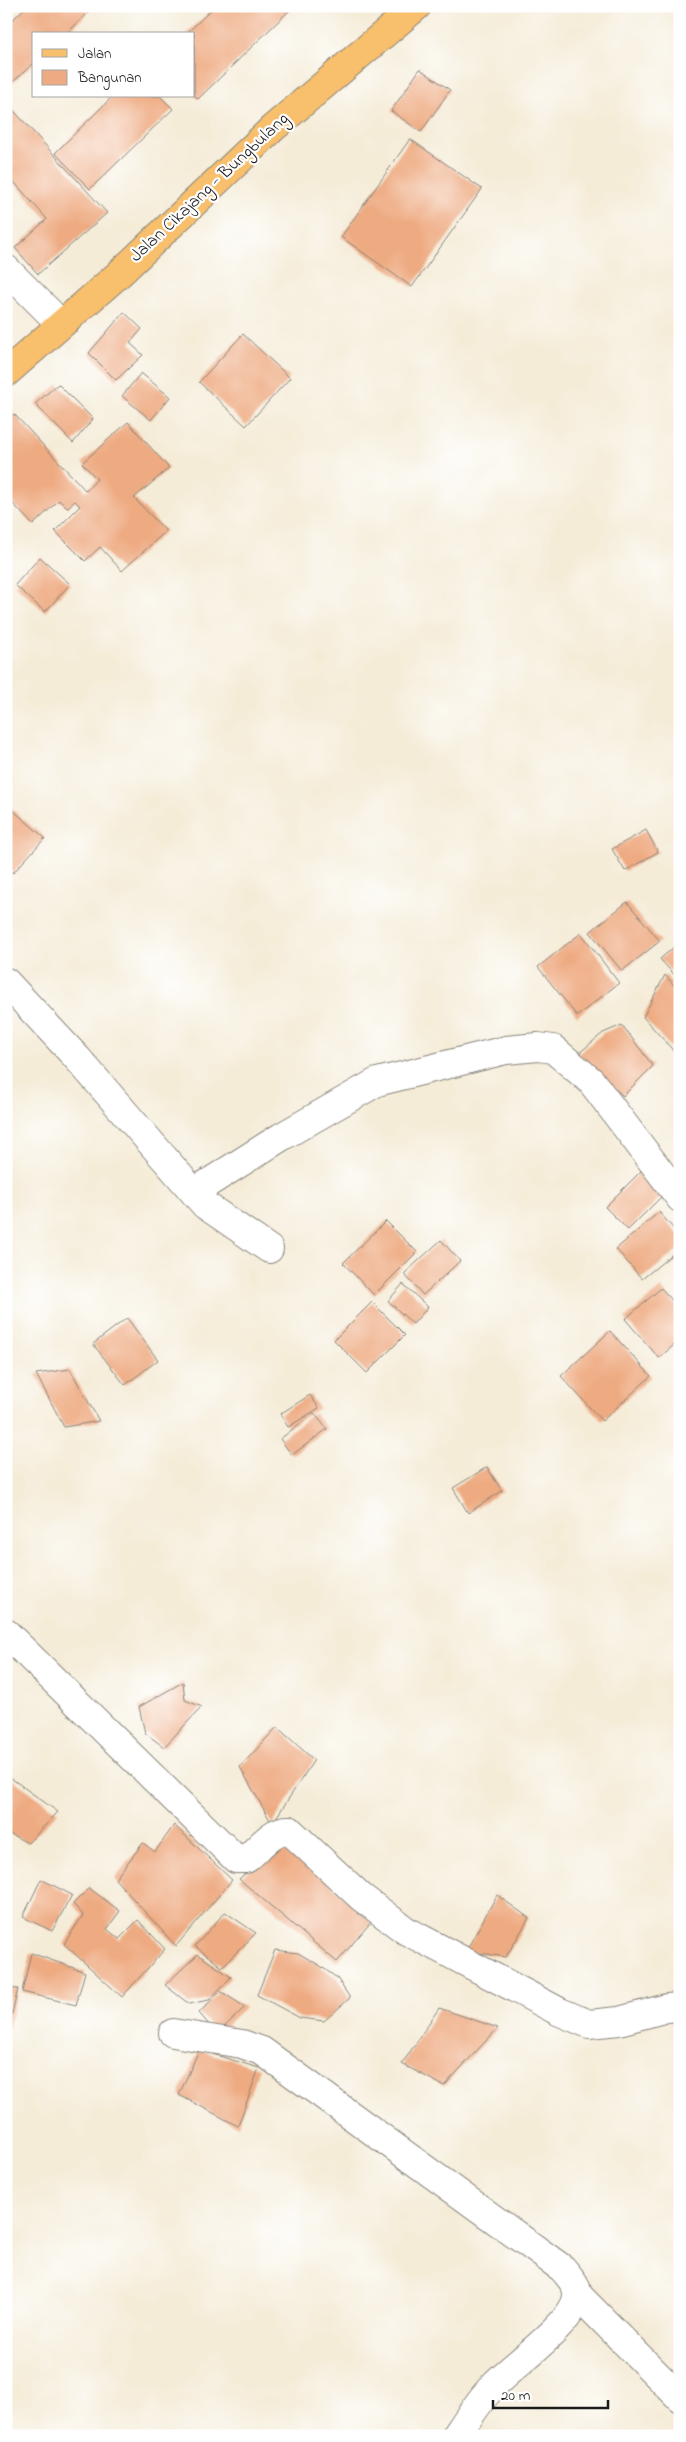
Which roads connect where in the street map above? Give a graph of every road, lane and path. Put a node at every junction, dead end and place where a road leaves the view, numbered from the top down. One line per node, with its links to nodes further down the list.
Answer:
1 (417, 6): 3 (main road, Jalan Cikajang - Bungbulang)
2 (6, 268): 3 (street)
3 (61, 324): 4 (main road, Jalan Cikajang - Bungbulang)
4 (6, 373)
5 (6, 982): 6 (street)
6 (194, 1192): 7 (street); 8 (street)
7 (680, 1198)
8 (269, 1249)
9 (6, 1633): 10 (street)
10 (680, 2007)
11 (173, 2033): 12 (street)
12 (578, 2295): 13 (street); 14 (street)
13 (680, 2398)
14 (456, 2436)

